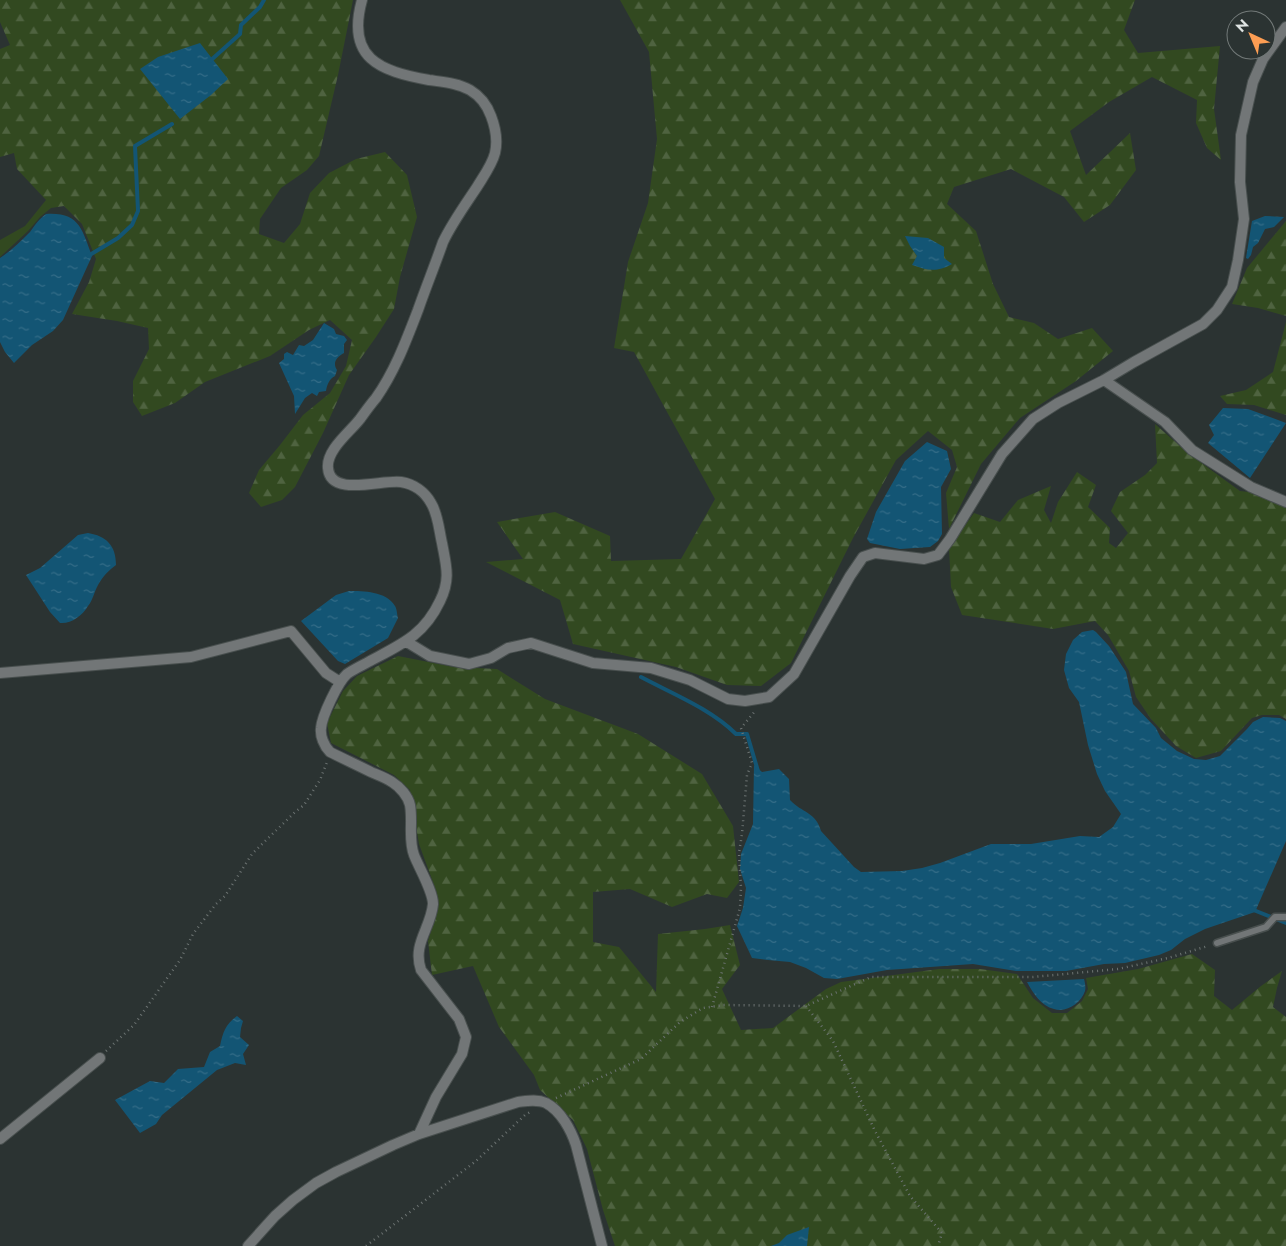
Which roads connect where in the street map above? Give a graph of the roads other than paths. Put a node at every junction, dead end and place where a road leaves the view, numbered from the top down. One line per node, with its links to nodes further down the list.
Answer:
1 (362, 0): 5 (street)
2 (1286, 28): 3 (street)
3 (1104, 380): 4 (street); 5 (street)
4 (1286, 502)
5 (407, 642): 7 (street)
6 (0, 673): 7 (street)
7 (340, 682): 11 (street)
8 (1286, 916): 9 (lane)
9 (1217, 943)
10 (100, 1058): 12 (street)
11 (419, 1134): 13 (street); 14 (street)
12 (0, 1139)
13 (248, 1246)
14 (602, 1246)

